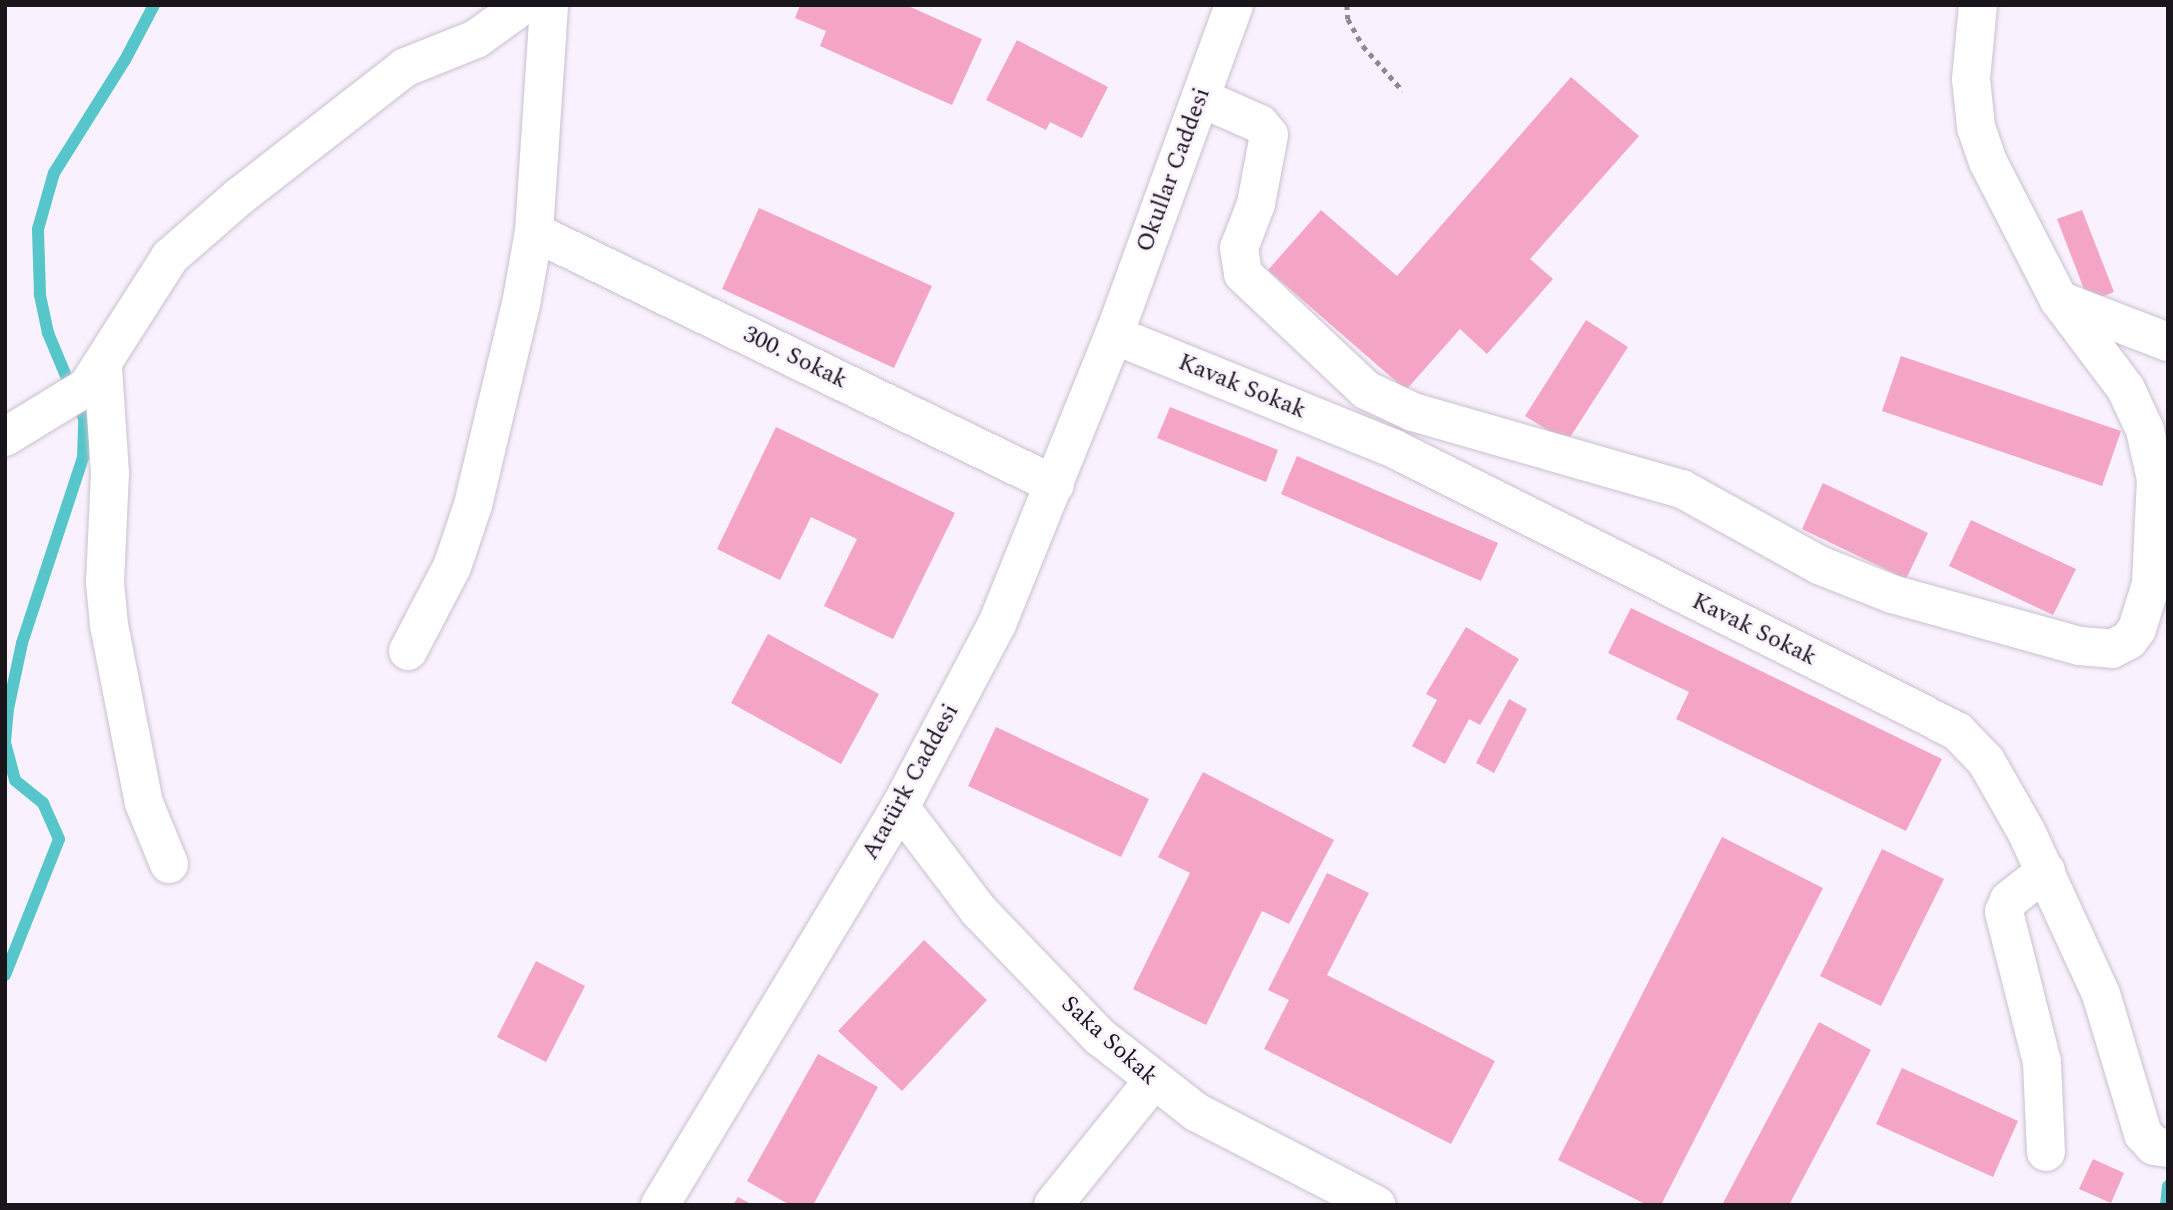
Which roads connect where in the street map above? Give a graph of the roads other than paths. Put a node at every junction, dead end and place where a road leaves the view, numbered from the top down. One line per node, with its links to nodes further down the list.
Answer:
1 (523, 5): 10 (street)
2 (549, 5): 6 (street)
3 (1234, 5): 5 (street, Okullar Caddesi)
4 (1978, 5): 7 (street)
5 (1201, 98): 7 (street); 8 (street, Okullar Caddesi)
6 (534, 232): 12 (street, 300. Sokak); 13 (street)
7 (2059, 300): 9 (street)
8 (1114, 335): 12 (street, Atatürk Caddesi); 16 (street, Kavak Sokak)
9 (2168, 342)
10 (95, 378): 11 (street); 15 (street)
11 (5, 437)
12 (1055, 485): 14 (street, Atatürk Caddesi)
13 (408, 651)
14 (900, 807): 17 (street, Saka Sokak); 20 (street, Atatürk Caddesi)
15 (169, 864)
16 (2046, 871): 18 (street, Kavak Sokak); 19 (street)
17 (1153, 1081): 21 (street); 22 (street, Saka Sokak)
18 (2161, 1147)
19 (2046, 1152)
20 (660, 1205)
21 (1053, 1205)
22 (1376, 1205)

